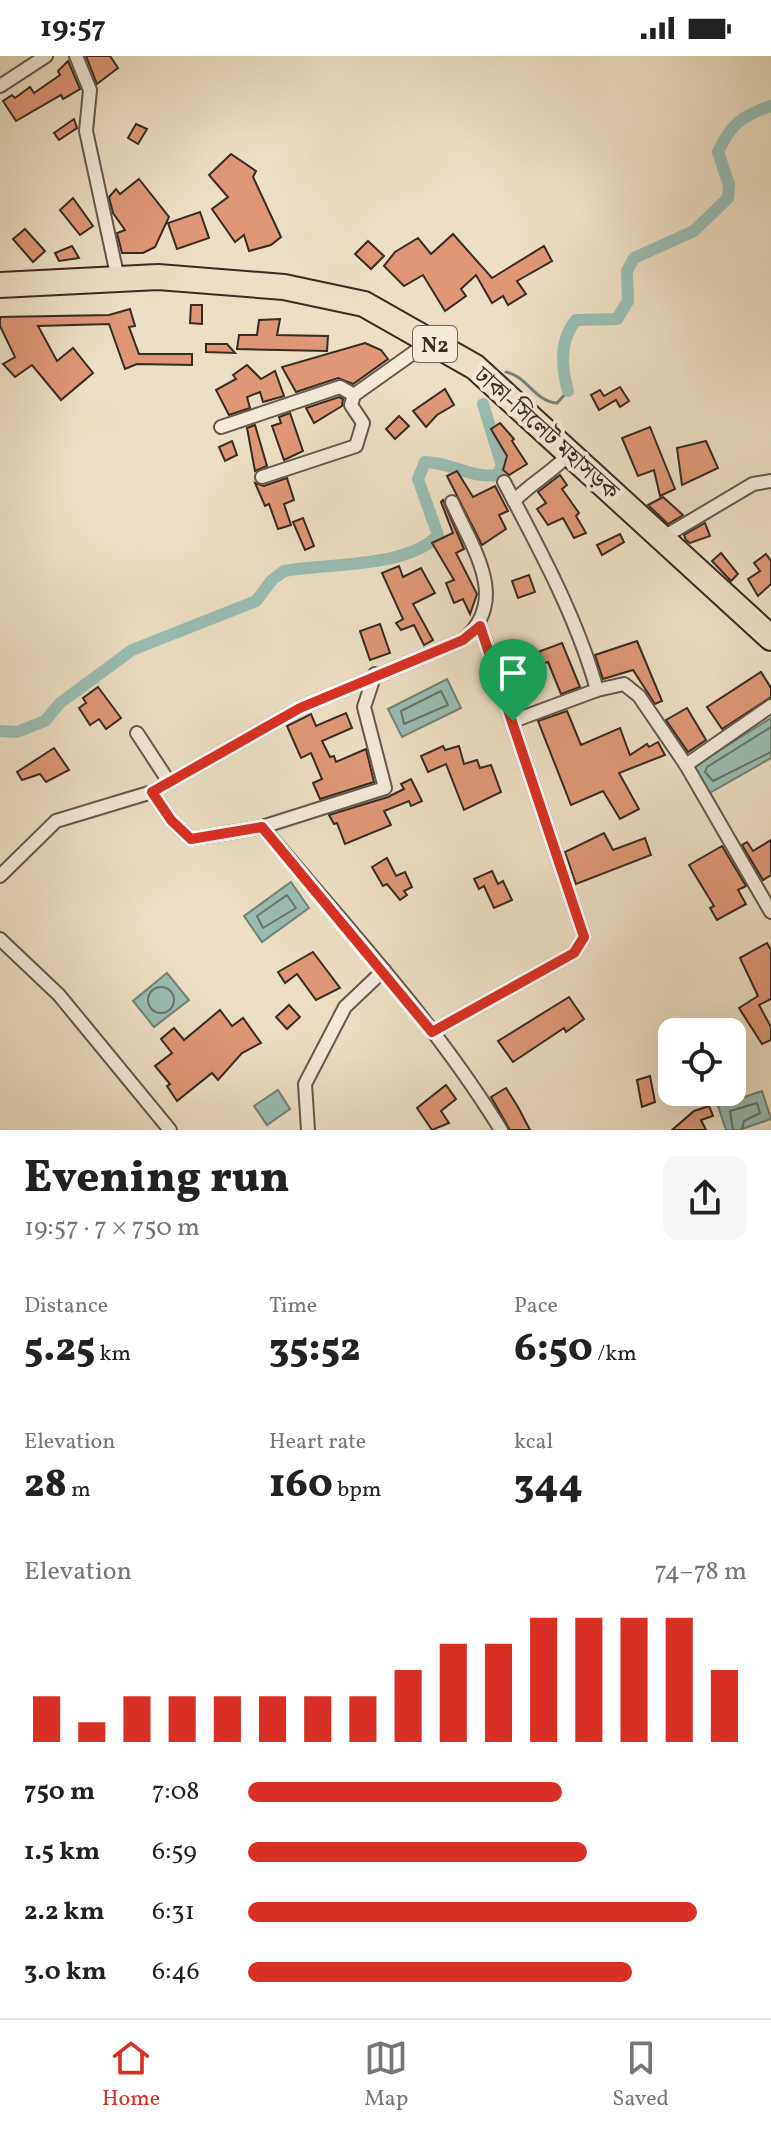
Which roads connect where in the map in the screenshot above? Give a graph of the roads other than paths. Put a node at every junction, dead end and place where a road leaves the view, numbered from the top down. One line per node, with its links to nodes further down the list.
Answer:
1 (46, 56): 3 (street)
2 (76, 56): 4 (street)
3 (0, 86)
4 (118, 279): 5 (highway, ঢাকা-সিলেট মহাসড়ক / N2); 6 (highway, ঢাকা-সিলেট মহাসড়ক / N2)
5 (0, 285)
6 (430, 341): 7 (street); 9 (highway, ঢাকা-সিলেট মহাসড়ক / N2)
7 (354, 395): 8 (street); 10 (street)
8 (221, 427)
9 (570, 453): 13 (street); 15 (highway, ঢাকা-সিলেট মহাসড়ক / N2)
10 (262, 477)
11 (771, 481): 15 (street)
12 (504, 482): 13 (street)
13 (514, 501): 19 (street)
14 (452, 502): 16 (street)
15 (662, 538): 17 (highway, ঢাকা-সিলেট মহাসড়ক / N2)
16 (480, 626): 18 (street); 21 (street)
17 (771, 638)
18 (375, 674): 24 (street); 26 (street)
19 (597, 690): 21 (street); 23 (street)
20 (771, 706): 23 (street)
21 (513, 721): 31 (street)
22 (137, 733): 24 (street)
23 (686, 765): 28 (street)
24 (169, 782): 25 (street)
25 (152, 792): 26 (street); 27 (street)
26 (262, 827): 30 (street)
27 (0, 876)
28 (771, 912)
29 (0, 939): 32 (street)
30 (384, 970): 31 (street); 33 (street)
31 (432, 1032): 34 (street)
32 (170, 1130)
33 (308, 1130)
34 (501, 1130)

